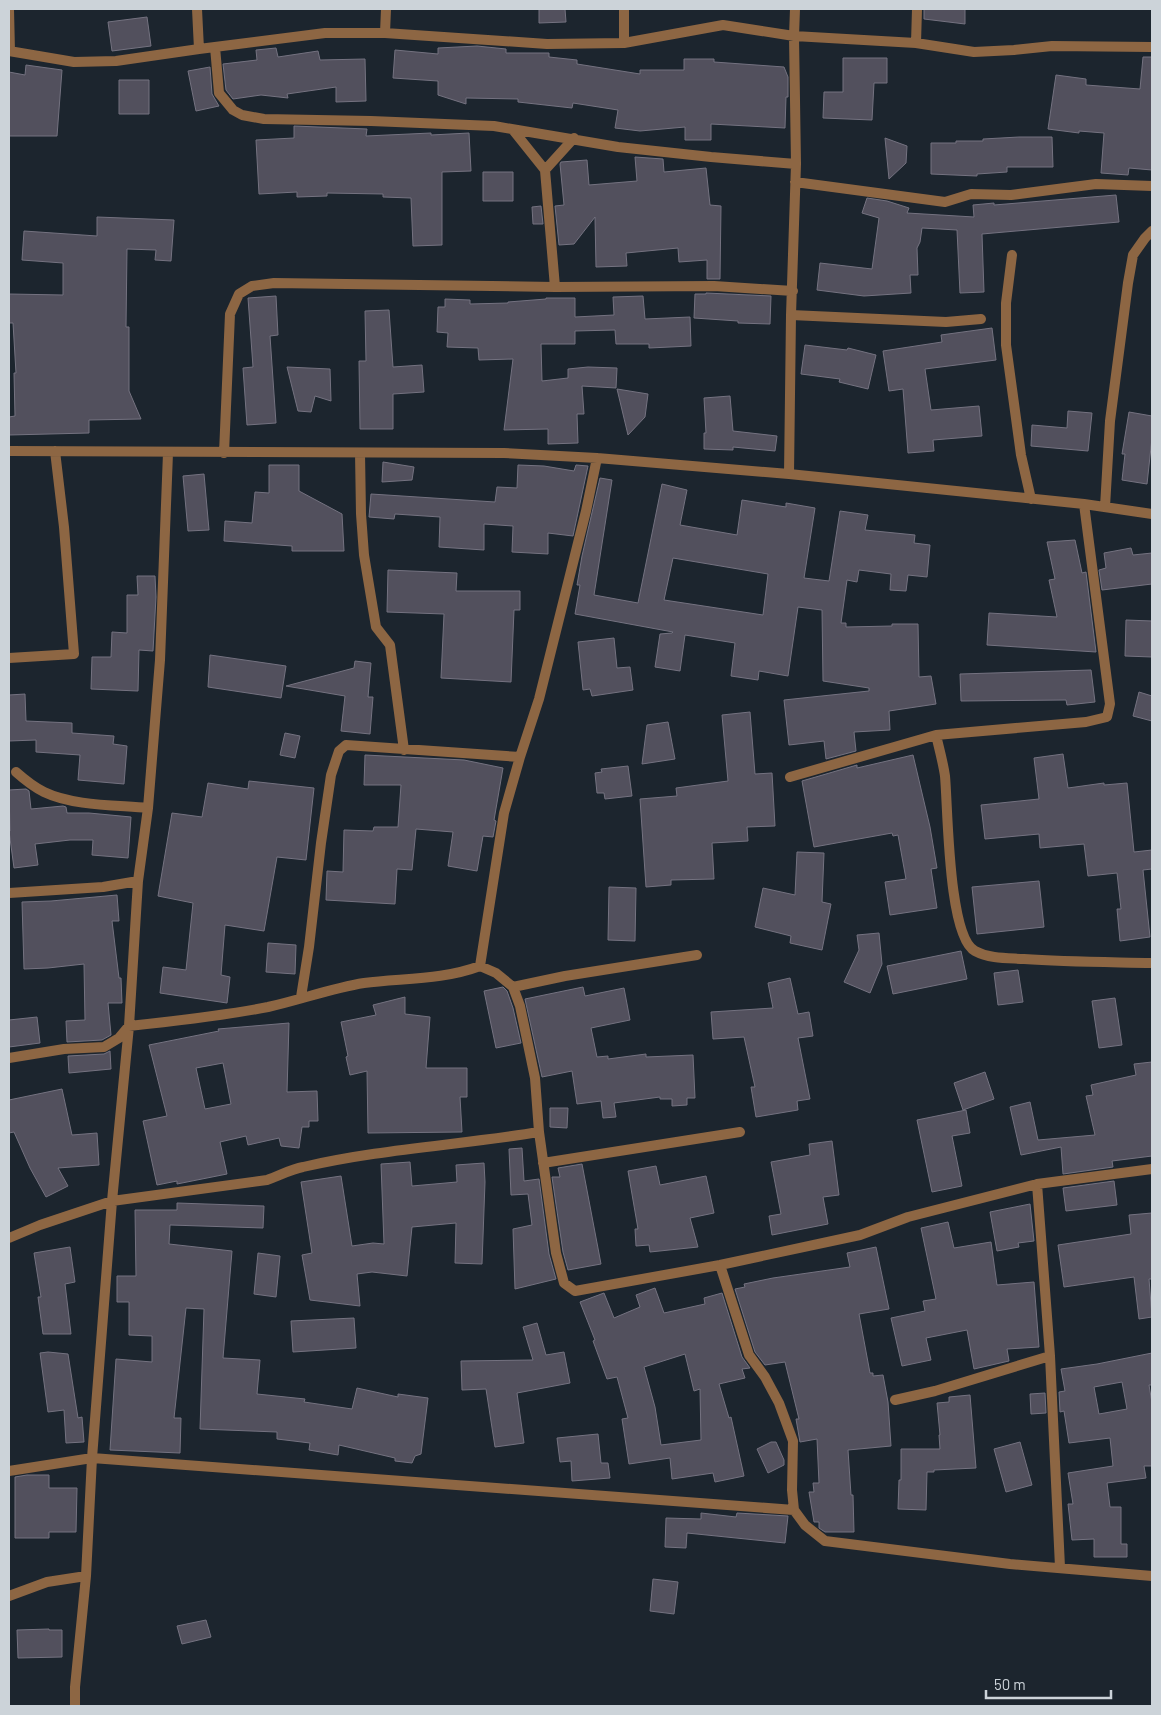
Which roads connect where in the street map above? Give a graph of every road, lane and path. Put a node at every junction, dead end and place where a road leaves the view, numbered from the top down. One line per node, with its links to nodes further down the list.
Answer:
1 (9, 9): 14 (street)
2 (197, 9): 13 (street)
3 (386, 9): 7 (street)
4 (624, 9): 10 (street)
5 (795, 9): 8 (street)
6 (917, 9): 9 (street)
7 (385, 33): 10 (street); 11 (street)
8 (794, 36): 9 (street); 10 (street); 17 (street)
9 (916, 42): 12 (street)
10 (624, 43)
11 (215, 47): 13 (street); 15 (street)
12 (1152, 47)
13 (199, 48): 14 (street)
14 (9, 51)
15 (513, 130): 16 (street); 18 (street)
16 (574, 138): 17 (street); 18 (street)
17 (796, 164): 19 (street)
18 (545, 170): 23 (street)
19 (796, 182): 20 (street); 24 (street)
20 (1152, 186)
21 (1152, 231): 36 (street)
22 (1012, 255): 34 (street)
23 (554, 287): 24 (street); 30 (street)
24 (793, 290): 25 (street)
25 (791, 315): 26 (street); 33 (street)
26 (981, 319)
27 (9, 451): 28 (street)
28 (55, 451): 29 (street); 38 (street)
29 (168, 453): 30 (street); 44 (street)
30 (224, 453): 31 (street)
31 (360, 453): 32 (street); 40 (street)
32 (597, 458): 33 (street); 41 (street)
33 (789, 474): 34 (street)
34 (1031, 499): 35 (street)
35 (1084, 504): 36 (street); 39 (street)
36 (1105, 506): 37 (street)
37 (1152, 514)
38 (9, 658)
39 (936, 735): 43 (street); 48 (street)
40 (404, 750): 41 (street); 51 (street)
41 (520, 757): 49 (street)
42 (16, 772): 44 (street)
43 (790, 777)
44 (148, 808): 45 (street)
45 (138, 881): 46 (street); 52 (street)
46 (9, 893)
47 (697, 955): 50 (street)
48 (1152, 963)
49 (480, 966): 50 (street); 51 (street)
50 (513, 987): 54 (street)
51 (301, 997): 52 (street)
52 (129, 1026): 53 (street); 59 (street)
53 (9, 1058)
54 (539, 1132): 56 (street); 59 (street)
55 (740, 1132): 56 (street)
56 (543, 1163): 61 (street)
57 (1152, 1169): 58 (street)
58 (1037, 1184): 61 (street); 62 (street)
59 (112, 1201): 60 (street); 64 (street)
60 (9, 1238)
61 (720, 1265): 66 (street)
62 (1050, 1356): 63 (street); 67 (street)
63 (895, 1400)
64 (92, 1458): 65 (street); 66 (street); 68 (street)
65 (9, 1471)
66 (794, 1510): 67 (street)
67 (1060, 1567): 69 (street)
68 (86, 1576): 70 (street); 71 (street)
69 (1152, 1576)
70 (9, 1596)
71 (75, 1706)

